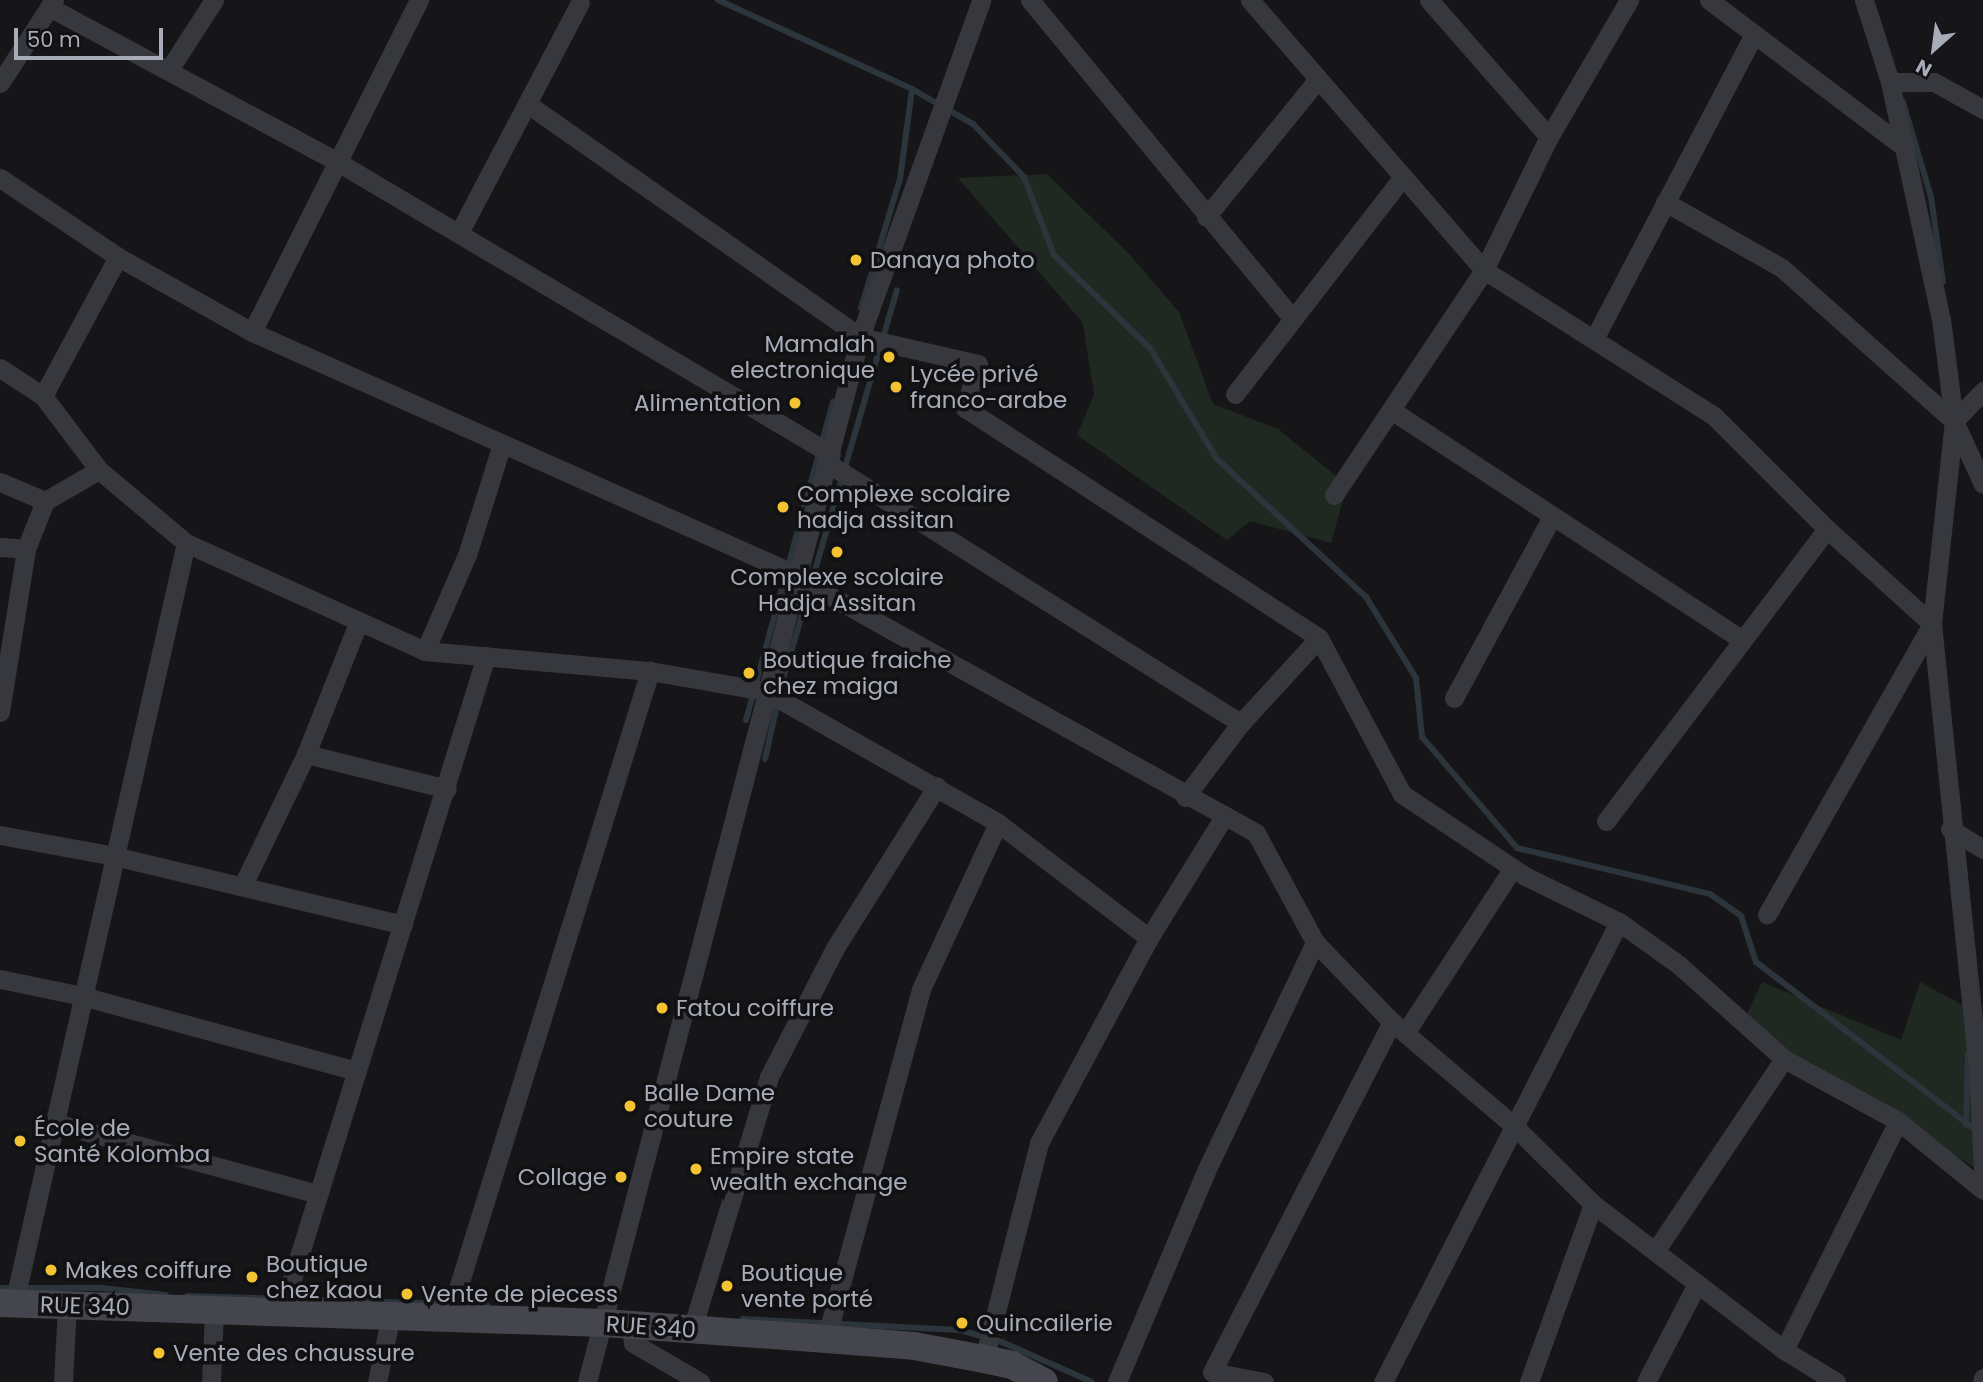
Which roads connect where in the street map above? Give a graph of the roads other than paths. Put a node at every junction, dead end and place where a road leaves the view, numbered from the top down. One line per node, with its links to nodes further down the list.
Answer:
1 (214, 0): 13 (street)
2 (419, 0): 21 (street)
3 (981, 0): 31 (street)
4 (1030, 0): 25 (street)
5 (1251, 0): 14 (street)
6 (1429, 0): 19 (street)
7 (1629, 0): 19 (street)
8 (1709, 0): 12 (street)
9 (1864, 0): 15 (street)
10 (51, 3): 13 (street); 16 (street)
11 (580, 4): 17 (street)
12 (1754, 34): 20 (street); 24 (street)
13 (170, 68): 21 (street)
14 (1318, 79): 22 (street); 25 (street)
15 (1890, 82): 18 (street); 20 (street)
16 (0, 83)
17 (528, 105): 26 (street); 31 (street)
18 (1983, 109)
19 (1549, 138): 28 (street)
20 (1904, 147): 38 (street)
21 (336, 161): 26 (street); 30 (street)
22 (1403, 177): 28 (street); 29 (street)
23 (0, 178): 27 (street)
24 (1665, 202): 32 (street); 38 (street)
25 (1206, 217): 29 (street)
26 (459, 233): 40 (street)
27 (118, 257): 30 (street); 36 (street)
28 (1484, 270): 32 (street); 37 (street)
29 (1293, 319): 35 (street)
30 (252, 332): 39 (street)
31 (860, 337): 40 (street); 54 (street)
32 (1594, 339): 47 (street)
33 (0, 368): 36 (street)
34 (1983, 391): 38 (street)
35 (1235, 394)
36 (43, 396): 41 (street)
37 (1391, 410): 44 (street); 46 (street)
38 (1954, 421): 43 (street); 53 (street)
39 (502, 444): 51 (street); 56 (street)
40 (830, 459): 51 (street); 62 (street)
41 (99, 470): 45 (street); 48 (street)
42 (0, 482): 45 (street)
43 (1983, 484)
44 (1334, 495)
45 (45, 501): 50 (street)
46 (1552, 517): 55 (street); 60 (street)
47 (1826, 529): 53 (street); 55 (street)
48 (186, 543): 52 (street); 73 (street)
49 (0, 547): 50 (street)
50 (26, 549): 61 (street)
51 (797, 577): 59 (street); 66 (street)
52 (359, 621): 56 (street); 63 (street)
53 (1932, 624): 70 (street); 76 (street)
54 (1319, 638): 62 (street); 74 (street)
55 (1742, 640): 68 (street)
56 (425, 650): 57 (street)
57 (486, 656): 58 (street); 65 (street)
58 (650, 671): 59 (street); 100 (street)
59 (765, 691): 64 (street); 101 (street)
60 (1454, 698)
61 (0, 711)
62 (1241, 723): 66 (street)
63 (306, 754): 65 (street); 75 (street)
64 (937, 786): 69 (street); 102 (street)
65 (447, 789): 78 (street)
66 (1185, 797): 67 (street)
67 (1223, 818): 79 (street); 80 (street)
68 (1606, 821)
69 (999, 823): 79 (street); 103 (street)
70 (1950, 829): 72 (street); 89 (street)
71 (0, 835): 73 (street)
72 (1983, 849)
73 (114, 856): 75 (street); 82 (street)
74 (1513, 868): 77 (street); 83 (street)
75 (243, 885): 78 (street)
76 (1768, 914)
77 (1619, 922): 84 (street); 88 (street)
78 (403, 925): 85 (street)
79 (1149, 938): 105 (street)
80 (1315, 942): 83 (street); 114 (street)
81 (0, 979): 82 (street)
82 (82, 996): 85 (street); 87 (street)
83 (1399, 1028): 88 (street); 107 (street)
84 (1784, 1059): 86 (street); 93 (street)
85 (357, 1071): 91 (street)
86 (1898, 1121): 90 (street); 104 (street)
87 (55, 1123): 91 (street); 95 (street)
88 (1514, 1126): 92 (street); 116 (street)
89 (1982, 1166)
90 (1983, 1190)
91 (320, 1194): 98 (street)
92 (1593, 1205): 93 (street); 117 (street)
93 (1656, 1250): 94 (street)
94 (1696, 1286): 104 (street); 118 (street)
95 (7, 1303): 96 (street, RUE 340)
96 (67, 1305): 97 (street, RUE 340); 108 (street)
97 (214, 1310): 98 (street, RUE 340); 109 (street)
98 (282, 1311): 99 (street, RUE 340)
99 (391, 1315): 100 (street, RUE 340); 110 (street)
100 (449, 1317): 101 (street, RUE 340)
101 (617, 1325): 102 (street, RUE 340); 111 (street); 112 (street)
102 (692, 1329): 103 (street, RUE 340)
103 (826, 1339): 105 (street, RUE 340)
104 (1784, 1350): 119 (street)
105 (984, 1359): 106 (street, RUE 340)
106 (1008, 1374): 113 (street, RUE 340)
107 (1209, 1377): 115 (street)
108 (63, 1382)
109 (211, 1382)
110 (377, 1382)
111 (587, 1382)
112 (700, 1382)
113 (1044, 1382)
114 (1117, 1382)
115 (1264, 1382)
116 (1383, 1382)
117 (1529, 1382)
118 (1646, 1382)
119 (1836, 1382)

